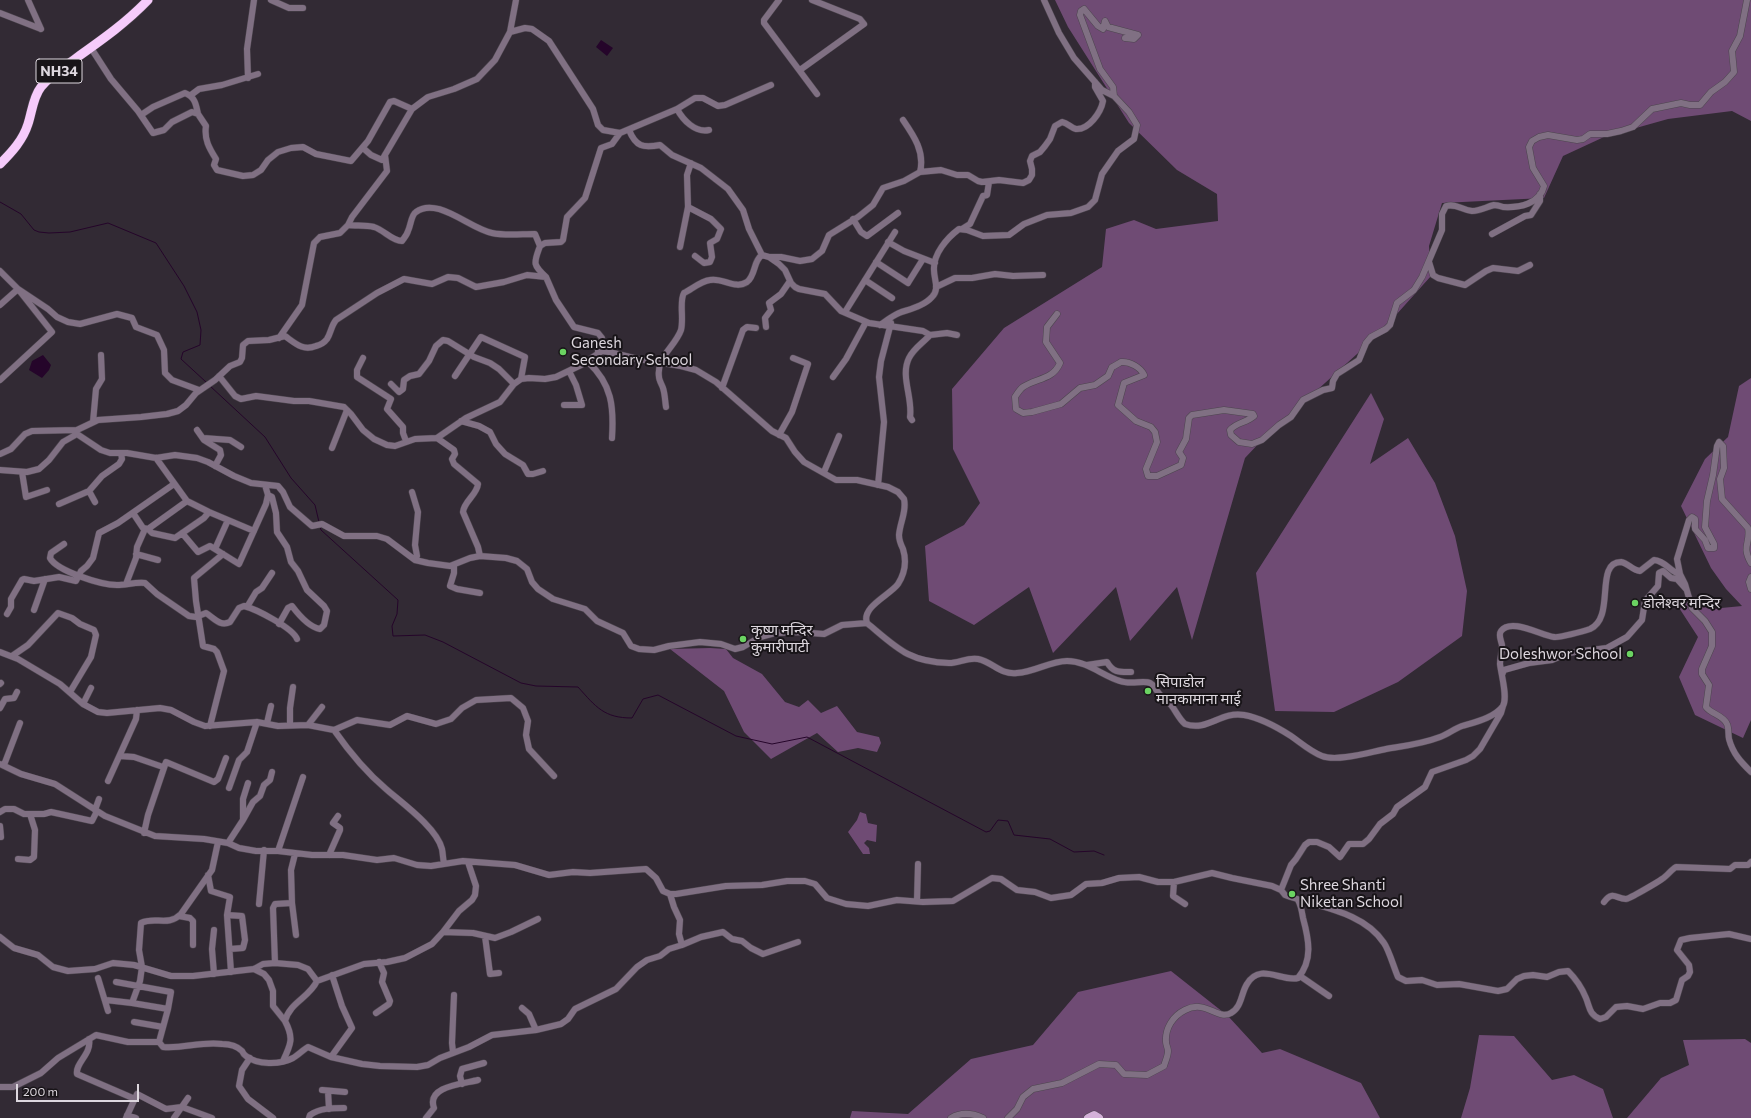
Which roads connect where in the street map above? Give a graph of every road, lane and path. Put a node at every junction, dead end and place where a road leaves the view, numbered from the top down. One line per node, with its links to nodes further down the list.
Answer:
1 (28, 0): 11 (street)
2 (148, 0): 14 (highway, NH34)
3 (254, 0): 17 (street)
4 (271, 0): 10 (street)
5 (516, 0): 12 (street)
6 (779, 0): 15 (street)
7 (812, 0): 15 (street)
8 (1044, 0): 18 (street)
9 (1747, 0): 37 (street)
10 (303, 8)
11 (0, 13)
12 (510, 32): 23 (street); 30 (street)
13 (1125, 38): 22 (street)
14 (91, 48): 26 (street); 33 (highway, NH34)
15 (800, 70): 20 (street)
16 (258, 74): 17 (street)
17 (248, 78): 21 (street)
18 (1095, 82): 22 (street); 36 (street)
19 (771, 85): 24 (street)
20 (816, 94)
21 (191, 95): 25 (street); 26 (street)
22 (1114, 96): 42 (street)
23 (412, 109): 31 (street); 32 (street)
24 (677, 109): 28 (street); 29 (street)
25 (198, 114): 26 (street); 31 (street)
26 (141, 115)
27 (903, 120): 35 (street)
28 (628, 130): 30 (street); 34 (street)
29 (708, 130)
30 (620, 133): 46 (street)
31 (363, 148): 32 (street)
32 (385, 155): 41 (street)
33 (2, 161)
34 (691, 163): 38 (street); 48 (street)
35 (920, 172): 36 (street); 40 (street)
36 (989, 182): 42 (street)
37 (1540, 194): 44 (street); 53 (street)
38 (688, 207): 47 (street); 49 (street)
39 (898, 213): 40 (street)
40 (853, 219): 50 (street)
41 (348, 225): 46 (street); 75 (street)
42 (962, 229): 54 (street)
43 (895, 232): 45 (street)
44 (1492, 234)
45 (888, 242): 51 (street); 52 (street)
46 (540, 246): 58 (street)
47 (680, 247)
48 (762, 254): 50 (street); 82 (street)
49 (696, 256)
50 (769, 257): 59 (street)
51 (923, 259): 52 (street); 54 (street)
52 (876, 262): 60 (street)
53 (1429, 262): 55 (street); 66 (street)
54 (935, 263): 61 (street)
55 (1530, 265)
56 (0, 271): 62 (street)
57 (1043, 275): 61 (street)
58 (546, 277): 75 (street); 76 (street)
59 (790, 280): 65 (street); 71 (street)
60 (865, 280): 63 (street); 65 (street)
61 (936, 287): 67 (street)
62 (18, 289): 64 (street); 88 (street); 92 (street)
63 (892, 298)
64 (0, 305)
65 (844, 312): 68 (street)
66 (1057, 314)
67 (891, 317): 69 (street); 70 (street)
68 (866, 322): 69 (street); 85 (street)
69 (880, 325): 70 (street)
70 (890, 326): 73 (street); 119 (street)
71 (766, 327)
72 (756, 328): 91 (street)
73 (930, 335): 74 (street); 96 (street)
74 (957, 335)
75 (279, 338): 86 (street)
76 (598, 353): 81 (street); 82 (street)
77 (468, 354): 84 (street); 87 (street); 89 (street); 90 (street)
78 (101, 355): 98 (street)
79 (363, 358): 106 (street)
80 (793, 358): 101 (street)
81 (588, 362): 83 (street); 105 (street)
82 (660, 363): 91 (street); 94 (street)
83 (569, 371): 87 (street); 93 (street)
84 (455, 376)
85 (833, 377)
86 (217, 378): 92 (street); 95 (street)
87 (521, 379): 90 (street)
88 (0, 380)
89 (391, 384)
90 (514, 384): 97 (street)
91 (722, 388): 101 (street)
92 (199, 390): 98 (street)
93 (564, 405)
94 (666, 407)
95 (348, 410): 106 (street); 108 (street)
96 (912, 420)
97 (461, 421): 104 (street); 114 (street)
98 (93, 422): 100 (street)
99 (197, 430): 103 (street)
100 (77, 432): 109 (street); 110 (street); 115 (street)
101 (779, 435): 116 (street)
102 (839, 436): 116 (street)
103 (202, 437): 107 (street); 112 (street)
104 (437, 438): 106 (street); 137 (street)
105 (612, 438)
106 (406, 441)
107 (241, 447)
108 (332, 448)
109 (121, 453): 111 (street); 121 (street)
110 (0, 454)
111 (156, 458): 112 (street); 117 (street)
112 (215, 466): 118 (street)
113 (0, 470): 115 (street)
114 (543, 471)
115 (22, 472): 120 (street)
116 (824, 472): 119 (street)
117 (174, 484): 124 (street); 128 (street)
118 (265, 485): 123 (street); 139 (street)
119 (878, 485): 155 (street)
120 (47, 490)
121 (89, 491): 125 (street); 126 (street)
122 (412, 492): 139 (street)
123 (268, 495): 131 (street); 156 (street)
124 (187, 501): 127 (street); 130 (street)
125 (95, 502)
126 (59, 504)
127 (209, 512): 129 (street); 132 (street)
128 (132, 513): 130 (street); 144 (street)
129 (228, 520): 131 (street); 134 (street)
130 (146, 529): 132 (street); 135 (street)
131 (254, 531): 136 (street)
132 (182, 533): 134 (street)
133 (64, 544): 144 (street)
134 (215, 550): 136 (street)
135 (136, 554): 138 (street); 147 (street)
136 (223, 554): 154 (street)
137 (480, 556): 141 (street); 155 (street)
138 (158, 560)
139 (415, 560): 141 (street)
140 (1751, 563): 143 (street)
141 (454, 565): 150 (street)
142 (272, 573): 151 (street)
143 (1680, 574): 149 (street); 162 (street)
144 (78, 575): 146 (street); 147 (street)
145 (1751, 577): 148 (street)
146 (45, 579): 152 (street); 153 (street)
147 (126, 584): 154 (street)
148 (1751, 589)
149 (1687, 590): 162 (street); 185 (street)
150 (480, 593)
151 (247, 607): 154 (street); 156 (street)
152 (34, 610)
153 (7, 614)
154 (199, 616): 178 (street)
155 (867, 623): 160 (street)
156 (279, 624): 157 (street)
157 (297, 639)
158 (0, 652): 159 (street)
159 (12, 656): 166 (street); 166 (street)
160 (1086, 665): 161 (street); 167 (street)
161 (1132, 672)
162 (1502, 675): 167 (street)
163 (293, 687): 176 (street)
164 (91, 688): 168 (street)
165 (17, 692): 170 (street)
166 (70, 692): 168 (street)
167 (1504, 703): 213 (street)
168 (83, 704): 172 (street)
169 (271, 706): 175 (street)
170 (0, 708)
171 (322, 708): 177 (street)
172 (137, 710): 178 (street); 180 (street)
173 (257, 722): 175 (street); 178 (street); 190 (street)
174 (20, 723): 182 (street)
175 (266, 723): 176 (street)
176 (290, 725): 177 (street)
177 (308, 725): 179 (street)
178 (210, 726)
179 (334, 730): 186 (street); 209 (street)
180 (120, 756): 183 (street); 188 (street)
181 (226, 758): 183 (street)
182 (2, 765): 192 (street)
183 (163, 767): 198 (street)
184 (272, 772): 196 (street)
185 (1751, 772)
186 (554, 776)
187 (303, 777): 203 (street)
188 (108, 780)
189 (248, 783): 196 (street)
190 (229, 788)
191 (99, 799): 192 (street)
192 (96, 811): 194 (street); 198 (street)
193 (0, 812): 194 (street)
194 (30, 814): 206 (street)
195 (338, 816): 205 (street)
196 (243, 820): 201 (street)
197 (0, 826): 199 (street)
198 (144, 833): 200 (street)
199 (1, 837)
200 (218, 842): 201 (street); 211 (street)
201 (228, 843): 202 (street)
202 (264, 850): 203 (street); 219 (street)
203 (278, 851): 204 (street)
204 (295, 854): 205 (street); 218 (street)
205 (329, 855): 209 (street)
206 (18, 859)
207 (468, 862): 209 (street); 214 (street); 225 (street)
208 (1751, 862): 217 (street)
209 (444, 864)
210 (918, 864): 216 (street)
211 (208, 876): 221 (street); 222 (street)
212 (1174, 882): 213 (street); 216 (street); 220 (street)
213 (1281, 890): 215 (street)
214 (670, 894): 216 (street); 232 (street)
215 (1298, 900): 229 (street); 242 (street)
216 (917, 901)
217 (1604, 902)
218 (292, 903): 226 (street); 235 (street)
219 (259, 904)
220 (1185, 904)
221 (227, 915): 233 (street); 233 (street)
222 (179, 916): 231 (street); 236 (street)
223 (538, 919): 227 (street)
224 (214, 930): 240 (street)
225 (443, 932): 227 (street); 234 (street)
226 (296, 935)
227 (485, 936): 239 (street)
228 (0, 938): 236 (street)
229 (1751, 939)
230 (798, 942): 232 (street)
231 (193, 945)
232 (682, 946): 258 (street)
233 (230, 949): 238 (street)
234 (379, 962): 241 (street); 254 (street)
235 (275, 963): 237 (street); 244 (street)
236 (142, 967): 240 (street); 246 (street)
237 (254, 969): 238 (street); 255 (street)
238 (231, 972): 240 (street)
239 (499, 973)
240 (214, 974)
241 (332, 975): 244 (street); 263 (street)
242 (1300, 976): 248 (street); 286 (street)
243 (98, 978): 249 (street)
244 (317, 981): 255 (street)
245 (116, 982): 246 (street)
246 (137, 986): 250 (street); 252 (street)
247 (454, 995): 261 (street)
248 (1329, 996)
249 (106, 1000): 250 (street); 253 (street)
250 (132, 1003): 252 (street)
251 (522, 1008): 258 (street)
252 (168, 1009): 257 (street)
253 (108, 1011)
254 (376, 1012)
255 (285, 1021): 264 (street)
256 (134, 1022): 257 (street)
257 (163, 1027): 260 (street)
258 (536, 1030): 261 (street)
259 (89, 1039): 260 (street); 268 (street); 273 (street)
260 (159, 1042): 262 (street)
261 (453, 1052): 263 (street)
262 (250, 1058): 264 (street); 281 (street)
263 (331, 1058): 264 (street)
264 (284, 1061)
265 (484, 1064): 267 (street)
266 (478, 1080): 267 (street)
267 (462, 1084): 283 (street)
268 (0, 1087)
269 (322, 1090): 270 (street)
270 (328, 1091): 271 (street); 276 (street)
271 (345, 1092)
272 (188, 1098): 274 (street)
273 (135, 1099): 274 (street); 277 (street)
274 (182, 1107): 279 (street); 280 (street)
275 (344, 1108): 276 (street)
276 (329, 1109): 282 (street)
277 (127, 1117): 278 (street)
278 (136, 1118)
279 (174, 1118)
280 (212, 1118)
281 (274, 1118)
282 (309, 1118)
283 (426, 1118)
284 (951, 1118): 285 (street)
285 (983, 1118)
286 (1008, 1118)
287 (1088, 1118): 288 (main road)
288 (1099, 1118)

